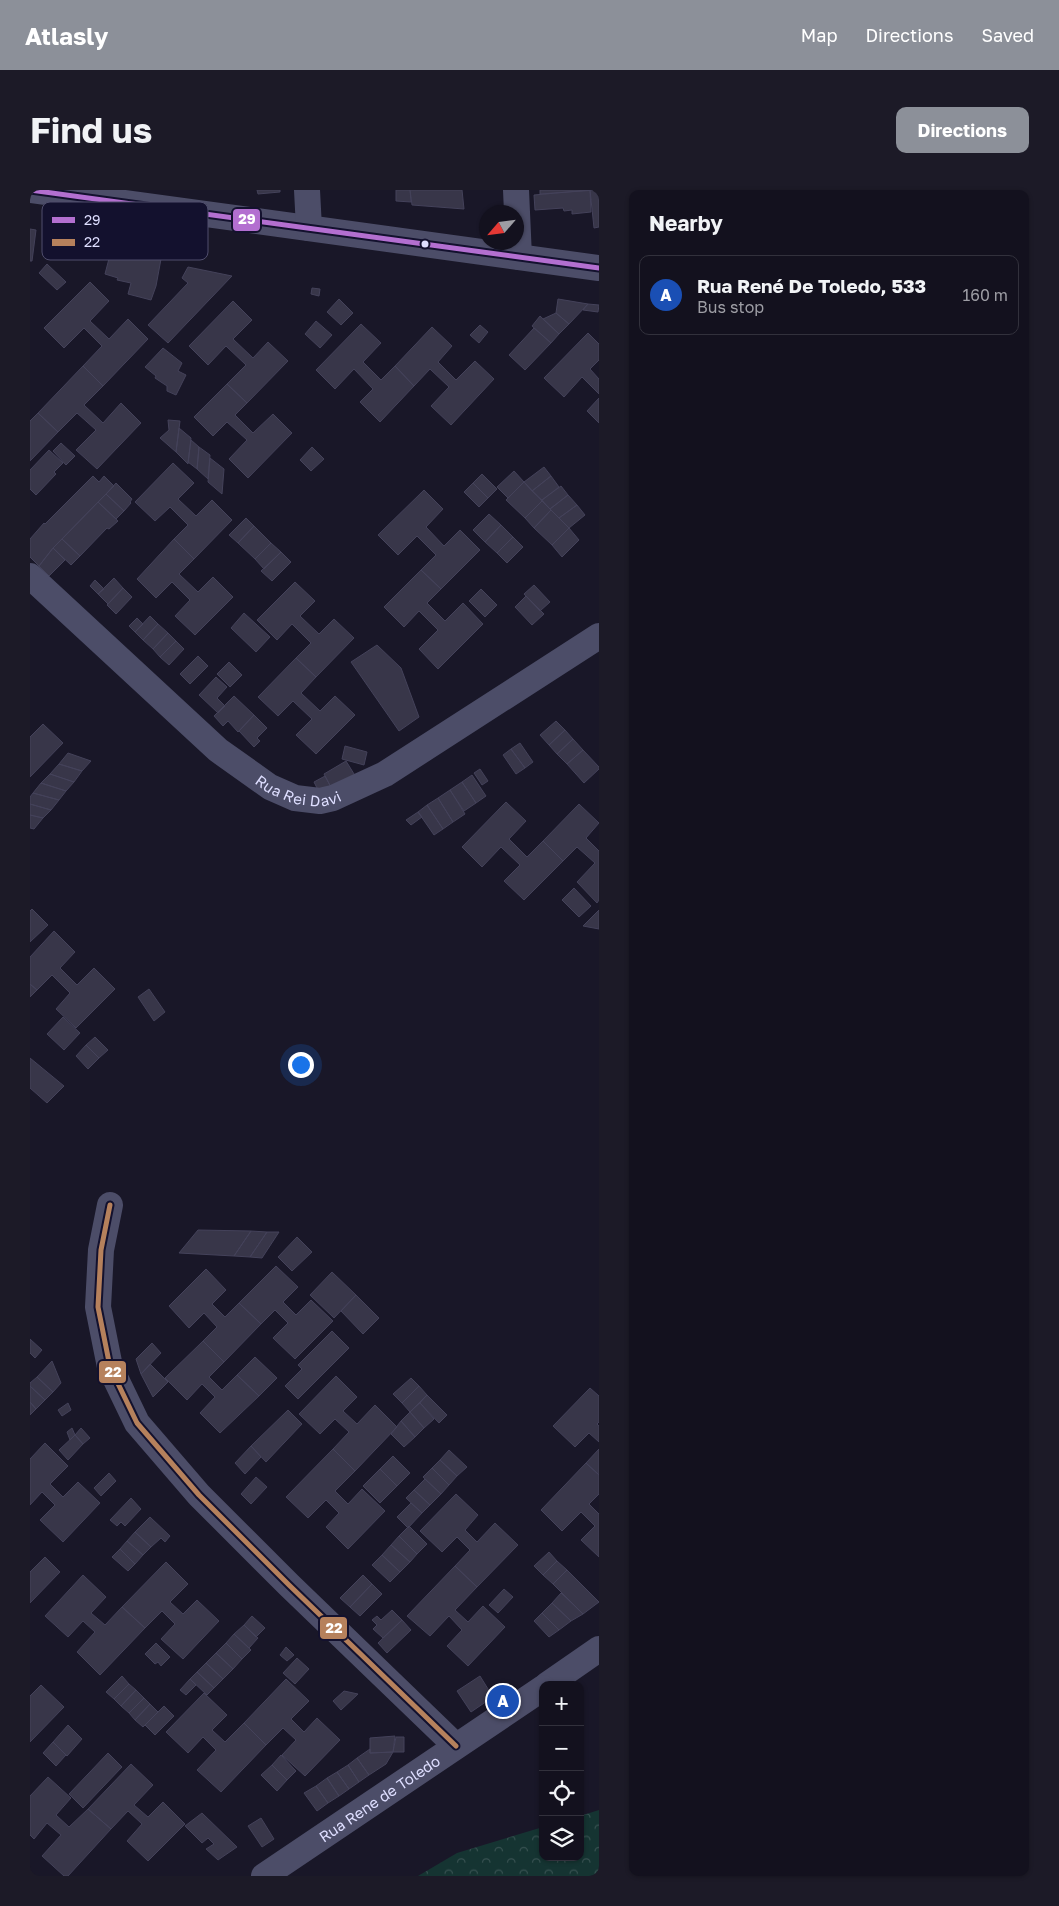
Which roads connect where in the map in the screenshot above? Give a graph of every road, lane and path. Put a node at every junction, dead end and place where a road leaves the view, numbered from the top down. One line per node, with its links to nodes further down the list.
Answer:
1 (30, 190): 4 (street)
2 (306, 190): 7 (street)
3 (516, 190): 8 (street)
4 (94, 195): 5 (street)
5 (140, 202)
6 (208, 212): 7 (street)
7 (310, 228): 8 (street)
8 (519, 257): 9 (street)
9 (599, 268)
10 (30, 576): 11 (street, Rua Rei Davi)
11 (599, 636)
12 (110, 1205): 16 (street)
13 (599, 1649): 14 (street)
14 (553, 1681)
15 (539, 1691): 16 (street, Rua Rene de Toledo)
16 (456, 1746): 17 (street, Rua Rene de Toledo)
17 (264, 1876)

